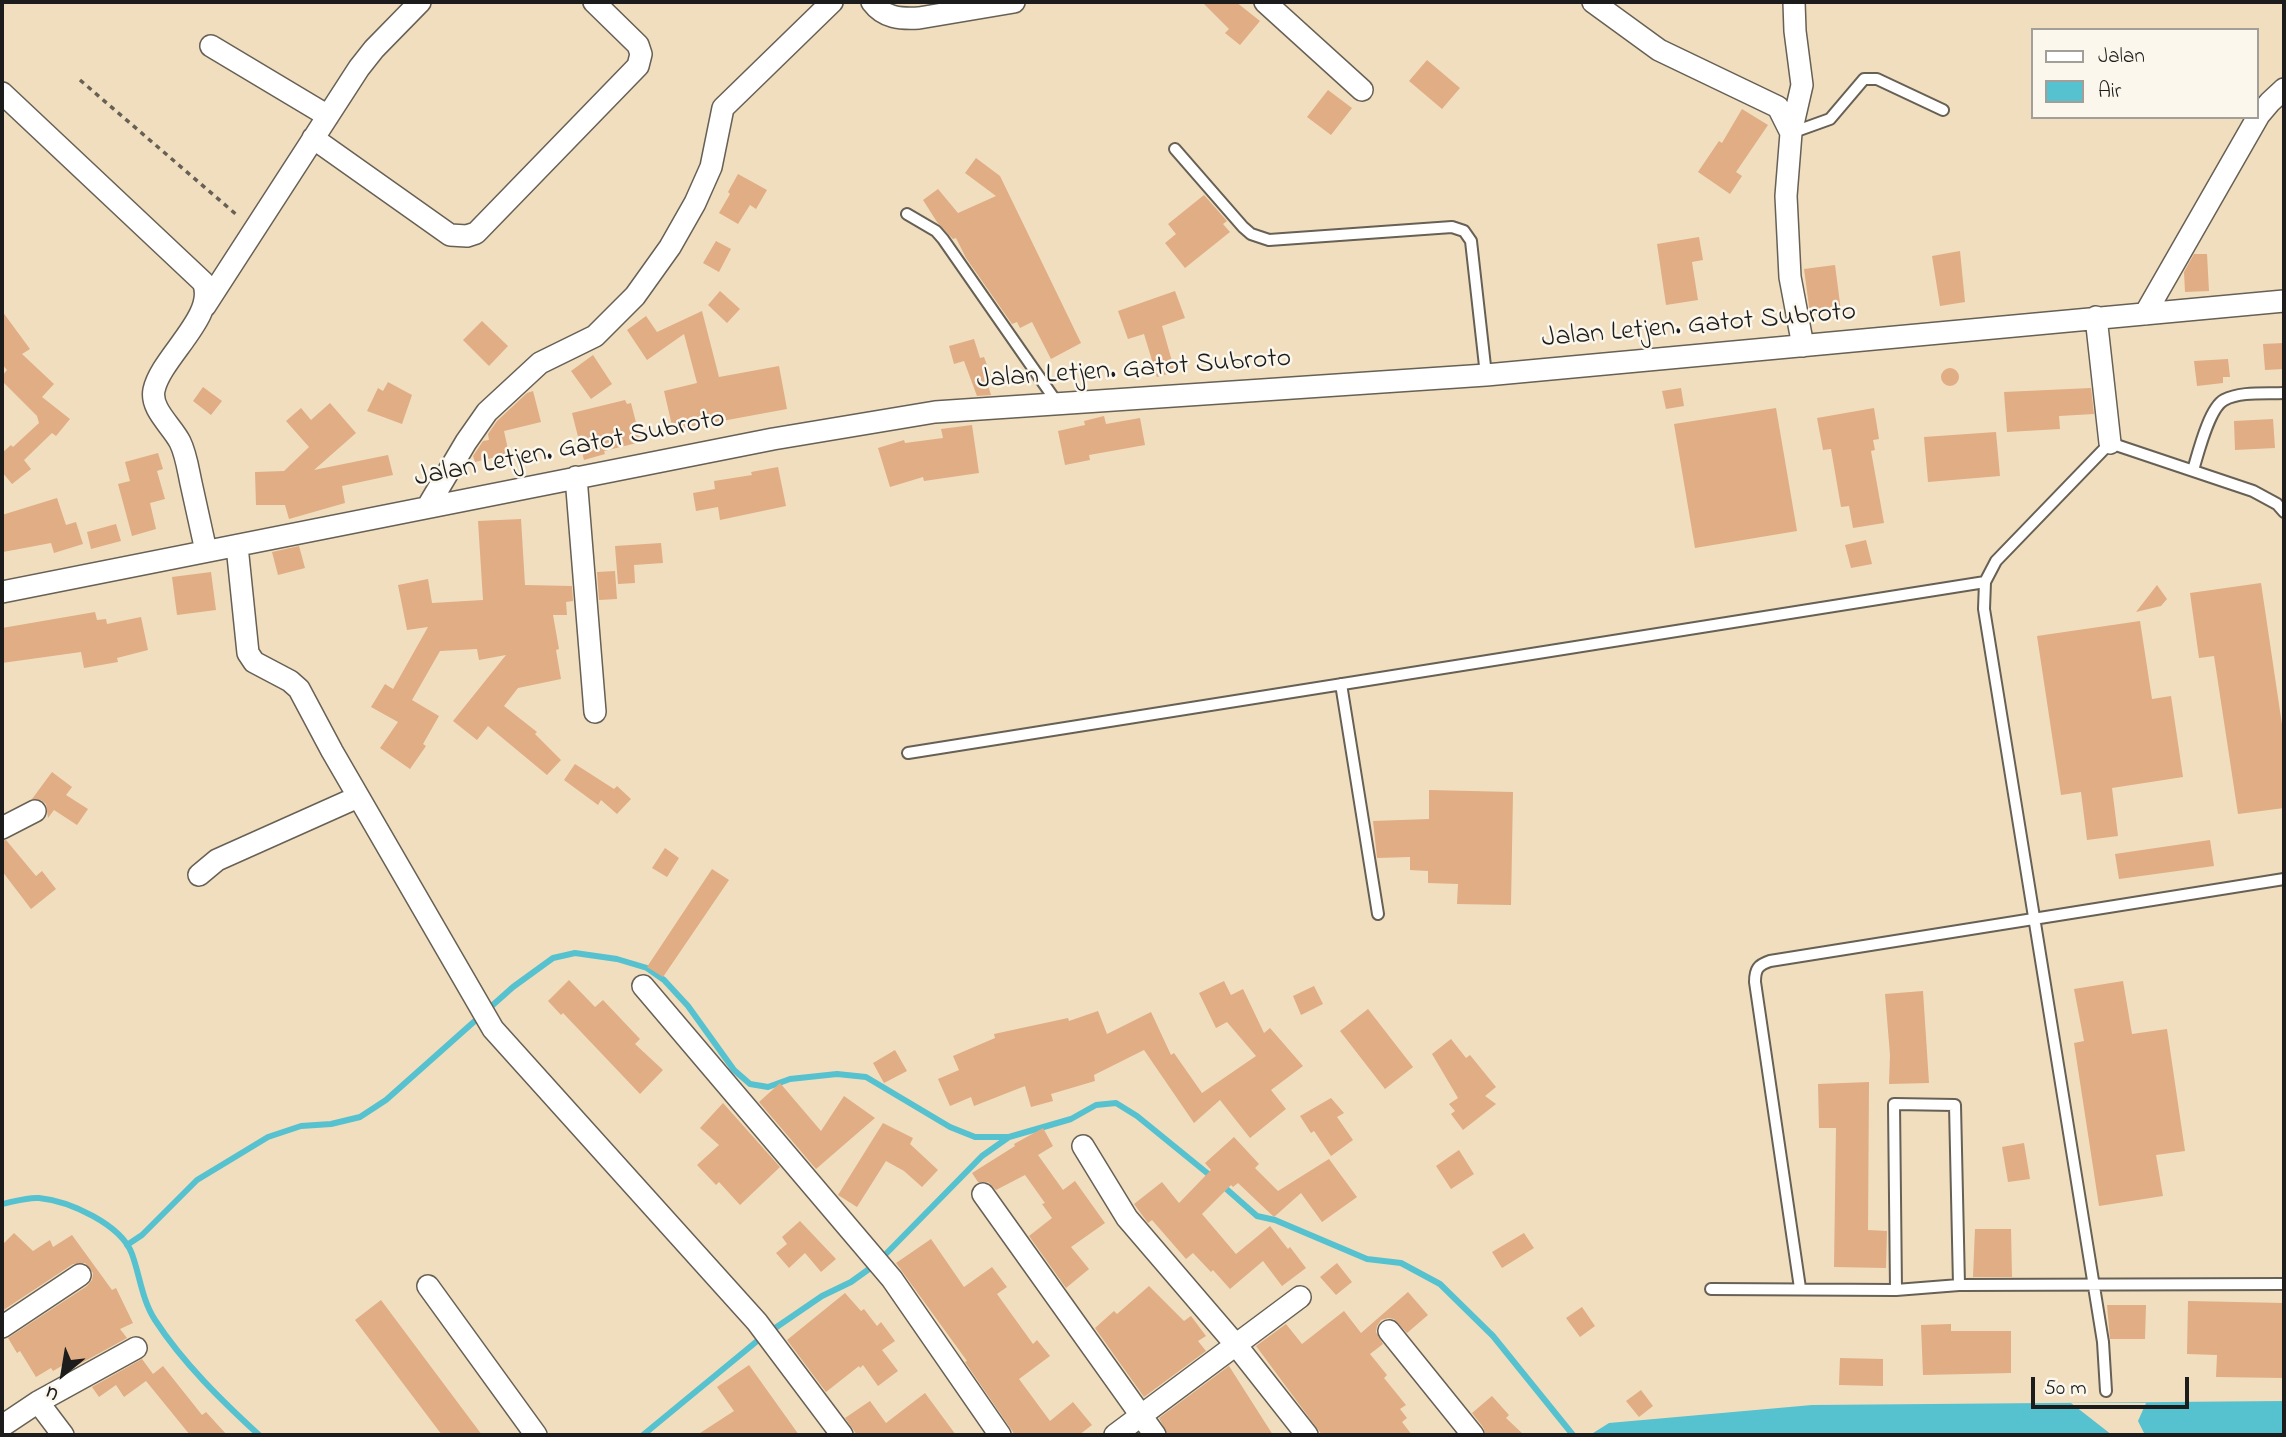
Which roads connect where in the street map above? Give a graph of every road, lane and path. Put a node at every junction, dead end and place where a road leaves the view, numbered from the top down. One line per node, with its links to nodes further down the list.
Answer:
1 (419, 2): 15 (street)
2 (593, 2): 19 (street)
3 (832, 2): 34 (street)
4 (872, 2): 5 (street)
5 (1014, 2)
6 (1265, 2): 12 (street)
7 (1593, 2): 18 (street)
8 (1794, 2): 18 (street)
9 (211, 46): 15 (street)
10 (80, 80): 22 (path)
11 (2284, 89): 16 (street)
12 (1362, 90)
13 (2, 93): 24 (street)
14 (1943, 110): 18 (lane)
15 (328, 116): 19 (street)
16 (2258, 118)
17 (2257, 119): 25 (street)
18 (1790, 134): 27 (street)
19 (313, 138): 22 (street)
20 (1175, 149): 28 (lane)
21 (907, 214): 30 (lane)
22 (256, 231): 24 (street)
23 (2284, 301): 25 (street, Jalan Letjen. Gatot Subroto)
24 (205, 306): 37 (street)
25 (2145, 314): 26 (street, Jalan Letjen. Gatot Subroto)
26 (2096, 317): 27 (street, Jalan Letjen. Gatot Subroto); 31 (street)
27 (1803, 346): 28 (street, Jalan Letjen. Gatot Subroto)
28 (1486, 375): 30 (street, Jalan Letjen. Gatot Subroto)
29 (2284, 393): 32 (lane)
30 (1058, 404): 33 (street, Jalan Letjen. Gatot Subroto)
31 (2110, 443): 32 (lane); 38 (lane)
32 (2193, 471): 35 (lane)
33 (576, 477): 34 (street, Jalan Letjen. Gatot Subroto); 41 (street)
34 (428, 506): 36 (street, Jalan Letjen. Gatot Subroto)
35 (2284, 512)
36 (237, 546): 37 (street, Jalan Letjen. Gatot Subroto); 43 (street)
37 (206, 551): 39 (street, Jalan Letjen. Gatot Subroto)
38 (1985, 582): 40 (lane); 49 (lane)
39 (2, 592)
40 (1341, 684): 42 (lane); 48 (lane)
41 (595, 712)
42 (908, 753)
43 (358, 797): 46 (street); 72 (street)
44 (35, 811): 45 (street)
45 (2, 828)
46 (199, 875)
47 (2284, 879): 49 (lane)
48 (1378, 914)
49 (2034, 918): 56 (lane); 58 (lane)
50 (643, 986): 73 (street)
51 (1083, 1146): 64 (street)
52 (983, 1194): 68 (street)
53 (80, 1275): 62 (street)
54 (2284, 1284): 56 (lane)
55 (1959, 1285): 56 (lane); 60 (lane); 60 (lane)
56 (2093, 1285): 66 (lane)
57 (428, 1286): 71 (street)
58 (1800, 1288): 59 (lane); 60 (lane)
59 (1711, 1289)
60 (1896, 1290)
61 (1300, 1297): 64 (street)
62 (2, 1327)
63 (1389, 1331): 77 (street)
64 (1236, 1345): 68 (street); 76 (street)
65 (136, 1348): 67 (street)
66 (2106, 1391)
67 (38, 1402): 69 (street); 70 (street)
68 (1141, 1416): 74 (street); 75 (street)
69 (2, 1426)
70 (63, 1435)
71 (536, 1435)
72 (842, 1435)
73 (1000, 1435)
74 (1115, 1435)
75 (1155, 1435)
76 (1307, 1435)
77 (1473, 1435)

